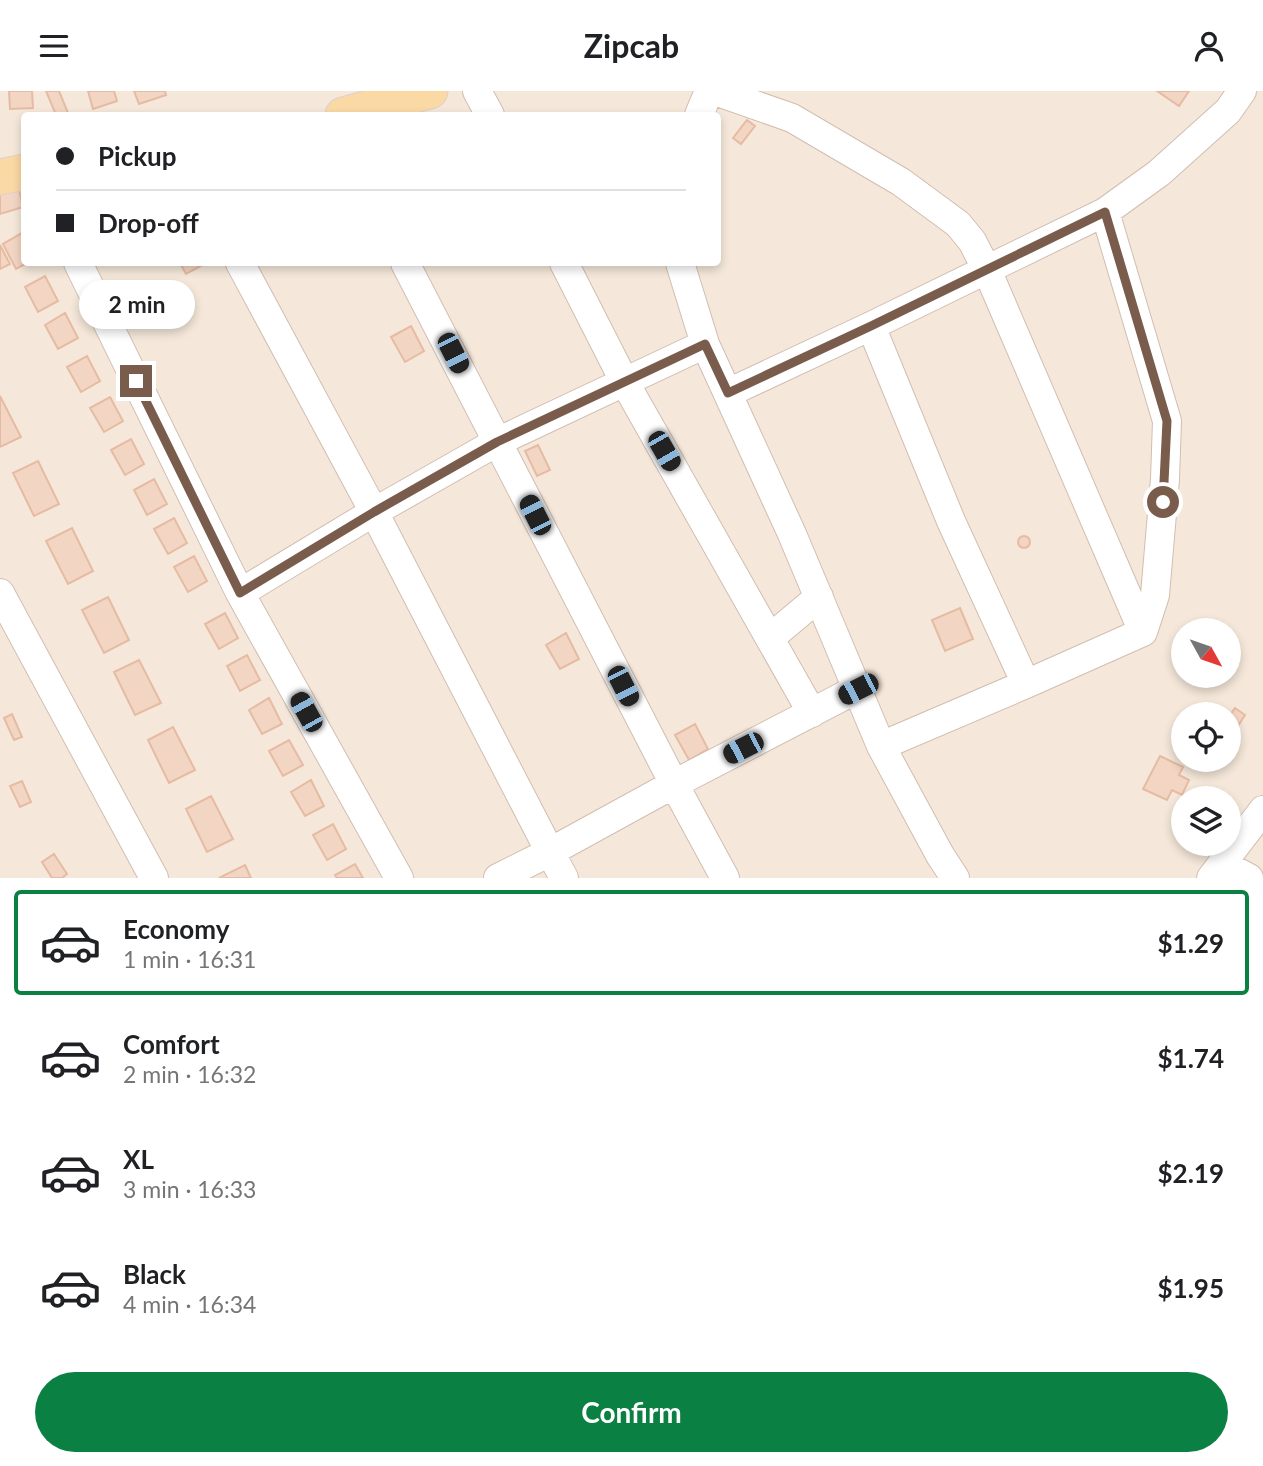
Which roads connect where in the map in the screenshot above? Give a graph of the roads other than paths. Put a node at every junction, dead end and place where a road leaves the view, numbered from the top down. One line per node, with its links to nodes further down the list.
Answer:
1 (430, 91): 6 (main road)
2 (477, 91): 7 (street)
3 (709, 91): 8 (street)
4 (715, 91): 17 (street)
5 (1242, 91): 11 (street)
6 (354, 112)
7 (488, 112)
8 (700, 112)
9 (21, 173): 10 (main road)
10 (0, 177)
11 (1105, 212): 17 (street); 27 (street)
12 (79, 266): 25 (street)
13 (242, 266): 23 (street)
14 (407, 266): 22 (street)
15 (566, 266): 20 (street)
16 (681, 266): 19 (street)
17 (987, 270): 18 (street); 27 (street)
18 (871, 326): 21 (street); 29 (street)
19 (705, 344): 20 (street); 21 (street)
20 (624, 381): 22 (street); 28 (street)
21 (728, 393): 26 (street)
22 (497, 442): 23 (street); 33 (street)
23 (374, 512): 25 (street); 35 (street)
24 (0, 593): 37 (street)
25 (240, 593): 38 (street)
26 (819, 597): 28 (street); 30 (street)
27 (1143, 632): 29 (street)
28 (770, 638): 31 (street)
29 (1026, 684): 32 (street)
30 (858, 689): 31 (street); 32 (street)
31 (812, 713): 33 (street)
32 (881, 745): 42 (street)
33 (674, 784): 35 (street); 41 (street)
34 (1263, 810): 36 (street)
35 (550, 852): 39 (street); 40 (street)
36 (1217, 871): 43 (street)
37 (154, 878)
38 (399, 878)
39 (498, 878)
40 (564, 878)
41 (725, 878)
42 (955, 878)
43 (1249, 878)

